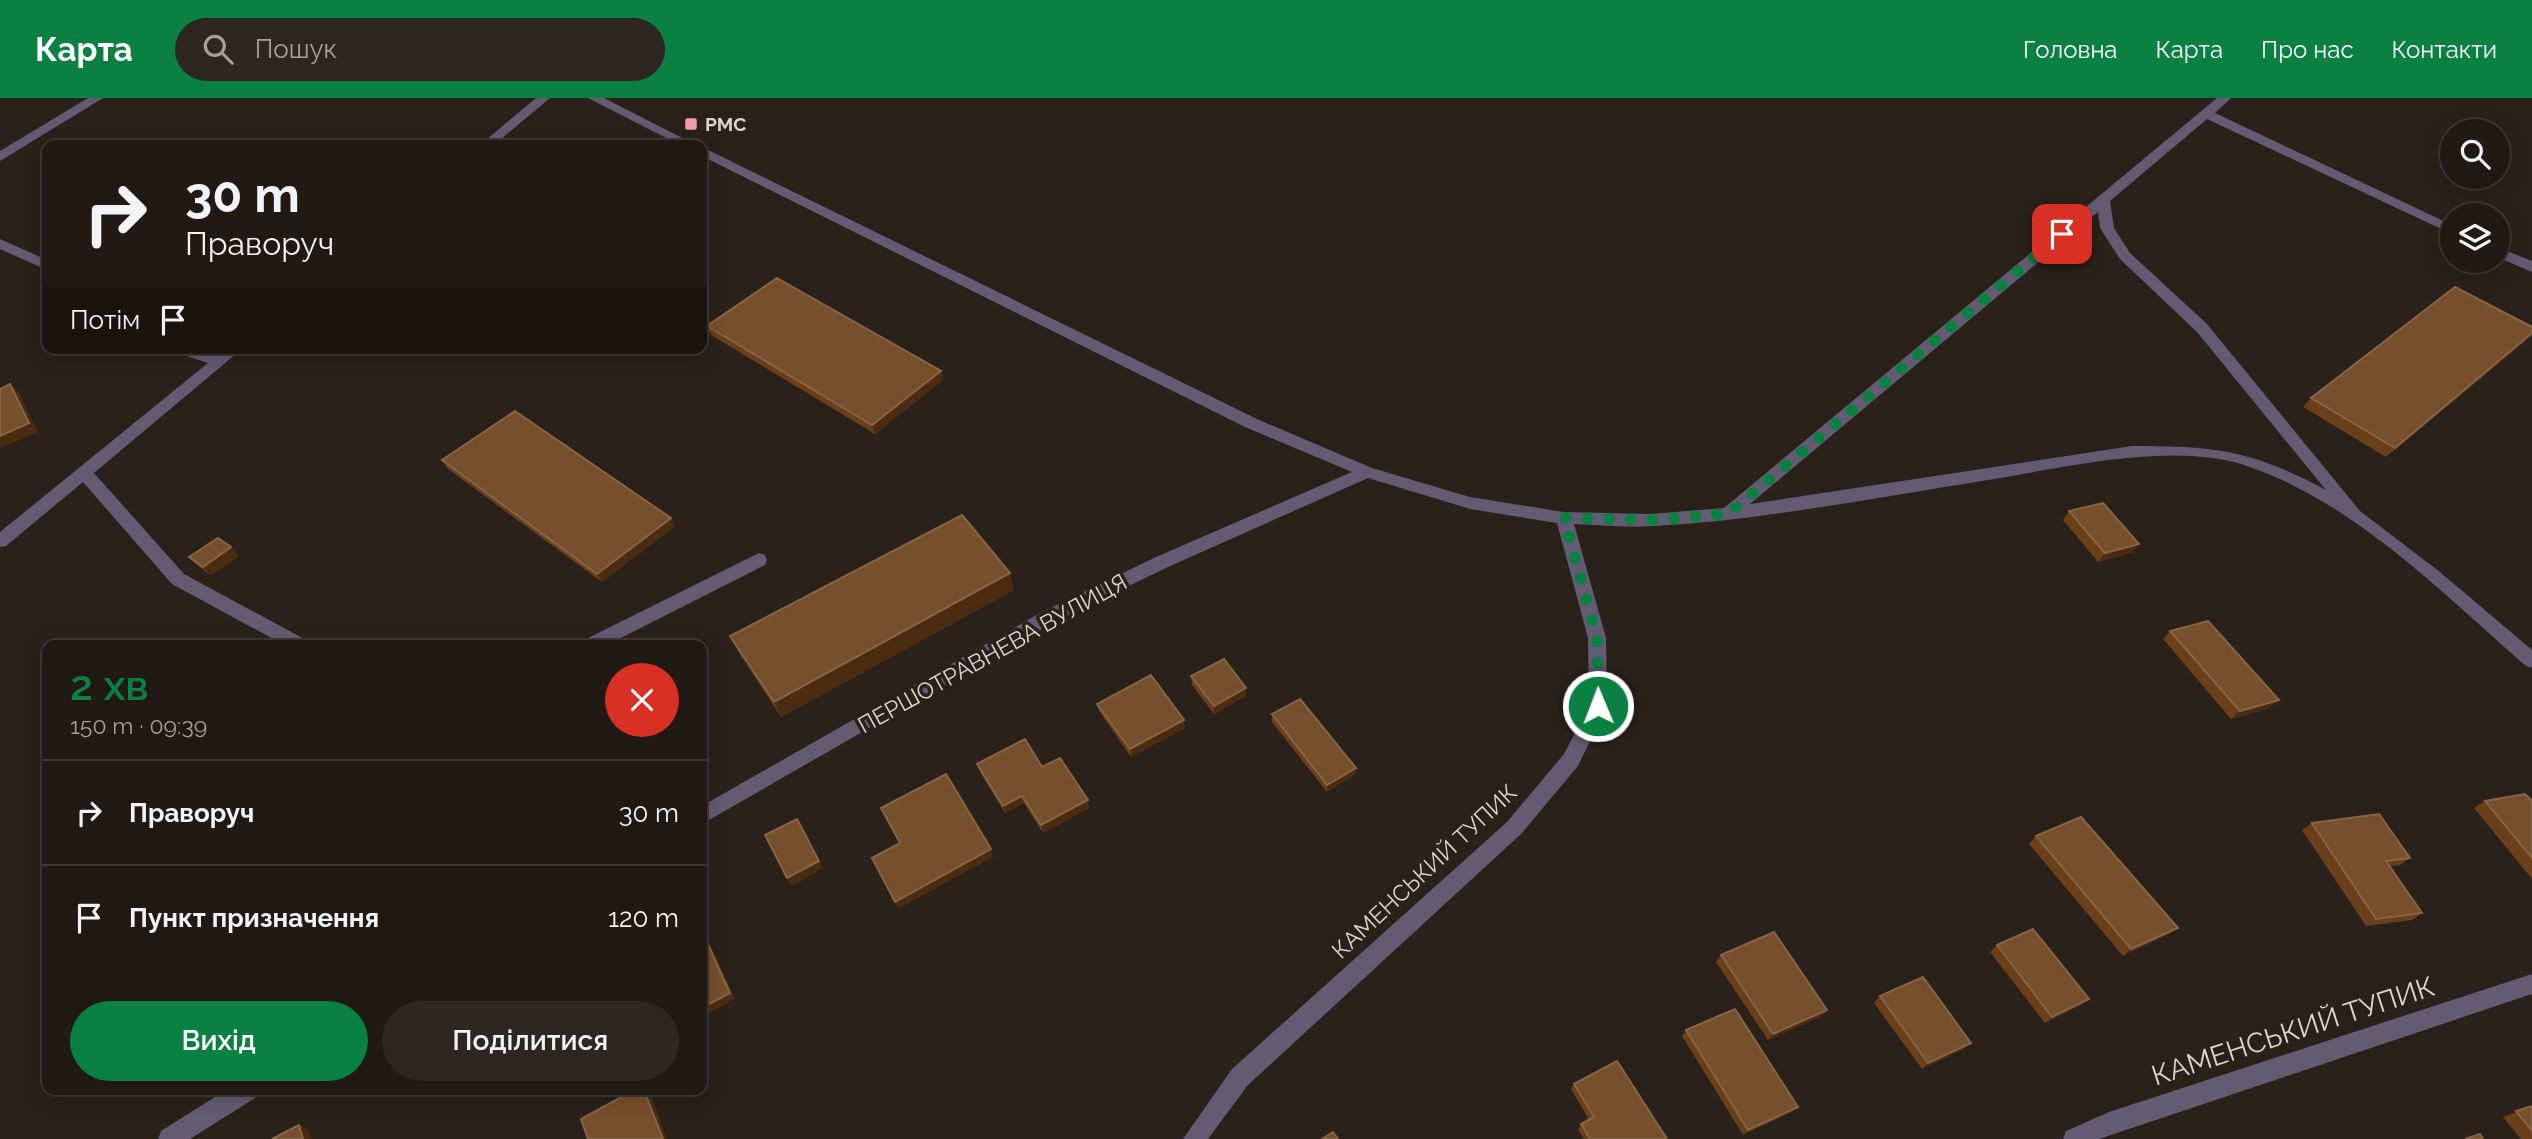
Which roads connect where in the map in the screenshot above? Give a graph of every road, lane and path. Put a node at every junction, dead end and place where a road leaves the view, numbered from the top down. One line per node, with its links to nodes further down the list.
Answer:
1 (97, 98): 9 (street)
2 (544, 98): 6 (street)
3 (594, 98): 7 (street)
4 (2225, 98): 5 (street)
5 (2206, 114): 10 (street); 11 (street)
6 (492, 140)
7 (680, 140)
8 (707, 153): 20 (street)
9 (0, 158)
10 (2103, 199): 21 (street); 23 (street)
11 (2440, 224)
12 (0, 243): 14 (street)
13 (2510, 257): 15 (street)
14 (42, 264)
15 (2532, 267)
16 (198, 354): 18 (street)
17 (229, 354): 18 (street)
18 (220, 361): 19 (street)
19 (84, 472): 24 (street); 26 (street)
20 (1367, 472): 22 (street); 29 (street, ПЕРШОТРАВНЕВА ВУЛИЦЯ)
21 (1728, 514): 22 (street); 23 (street)
22 (1564, 518): 33 (street, КАМЕНСЬКИЙ ТУПИК)
23 (2363, 523): 28 (street)
24 (0, 541)
25 (759, 560): 27 (street)
26 (291, 640)
27 (600, 640)
28 (2532, 661)
29 (707, 813)
30 (2532, 984): 34 (street, КАМЕНСЬКИЙ ТУПИК)
31 (239, 1095): 32 (street)
32 (169, 1139)
33 (1194, 1139)
34 (2074, 1139)

